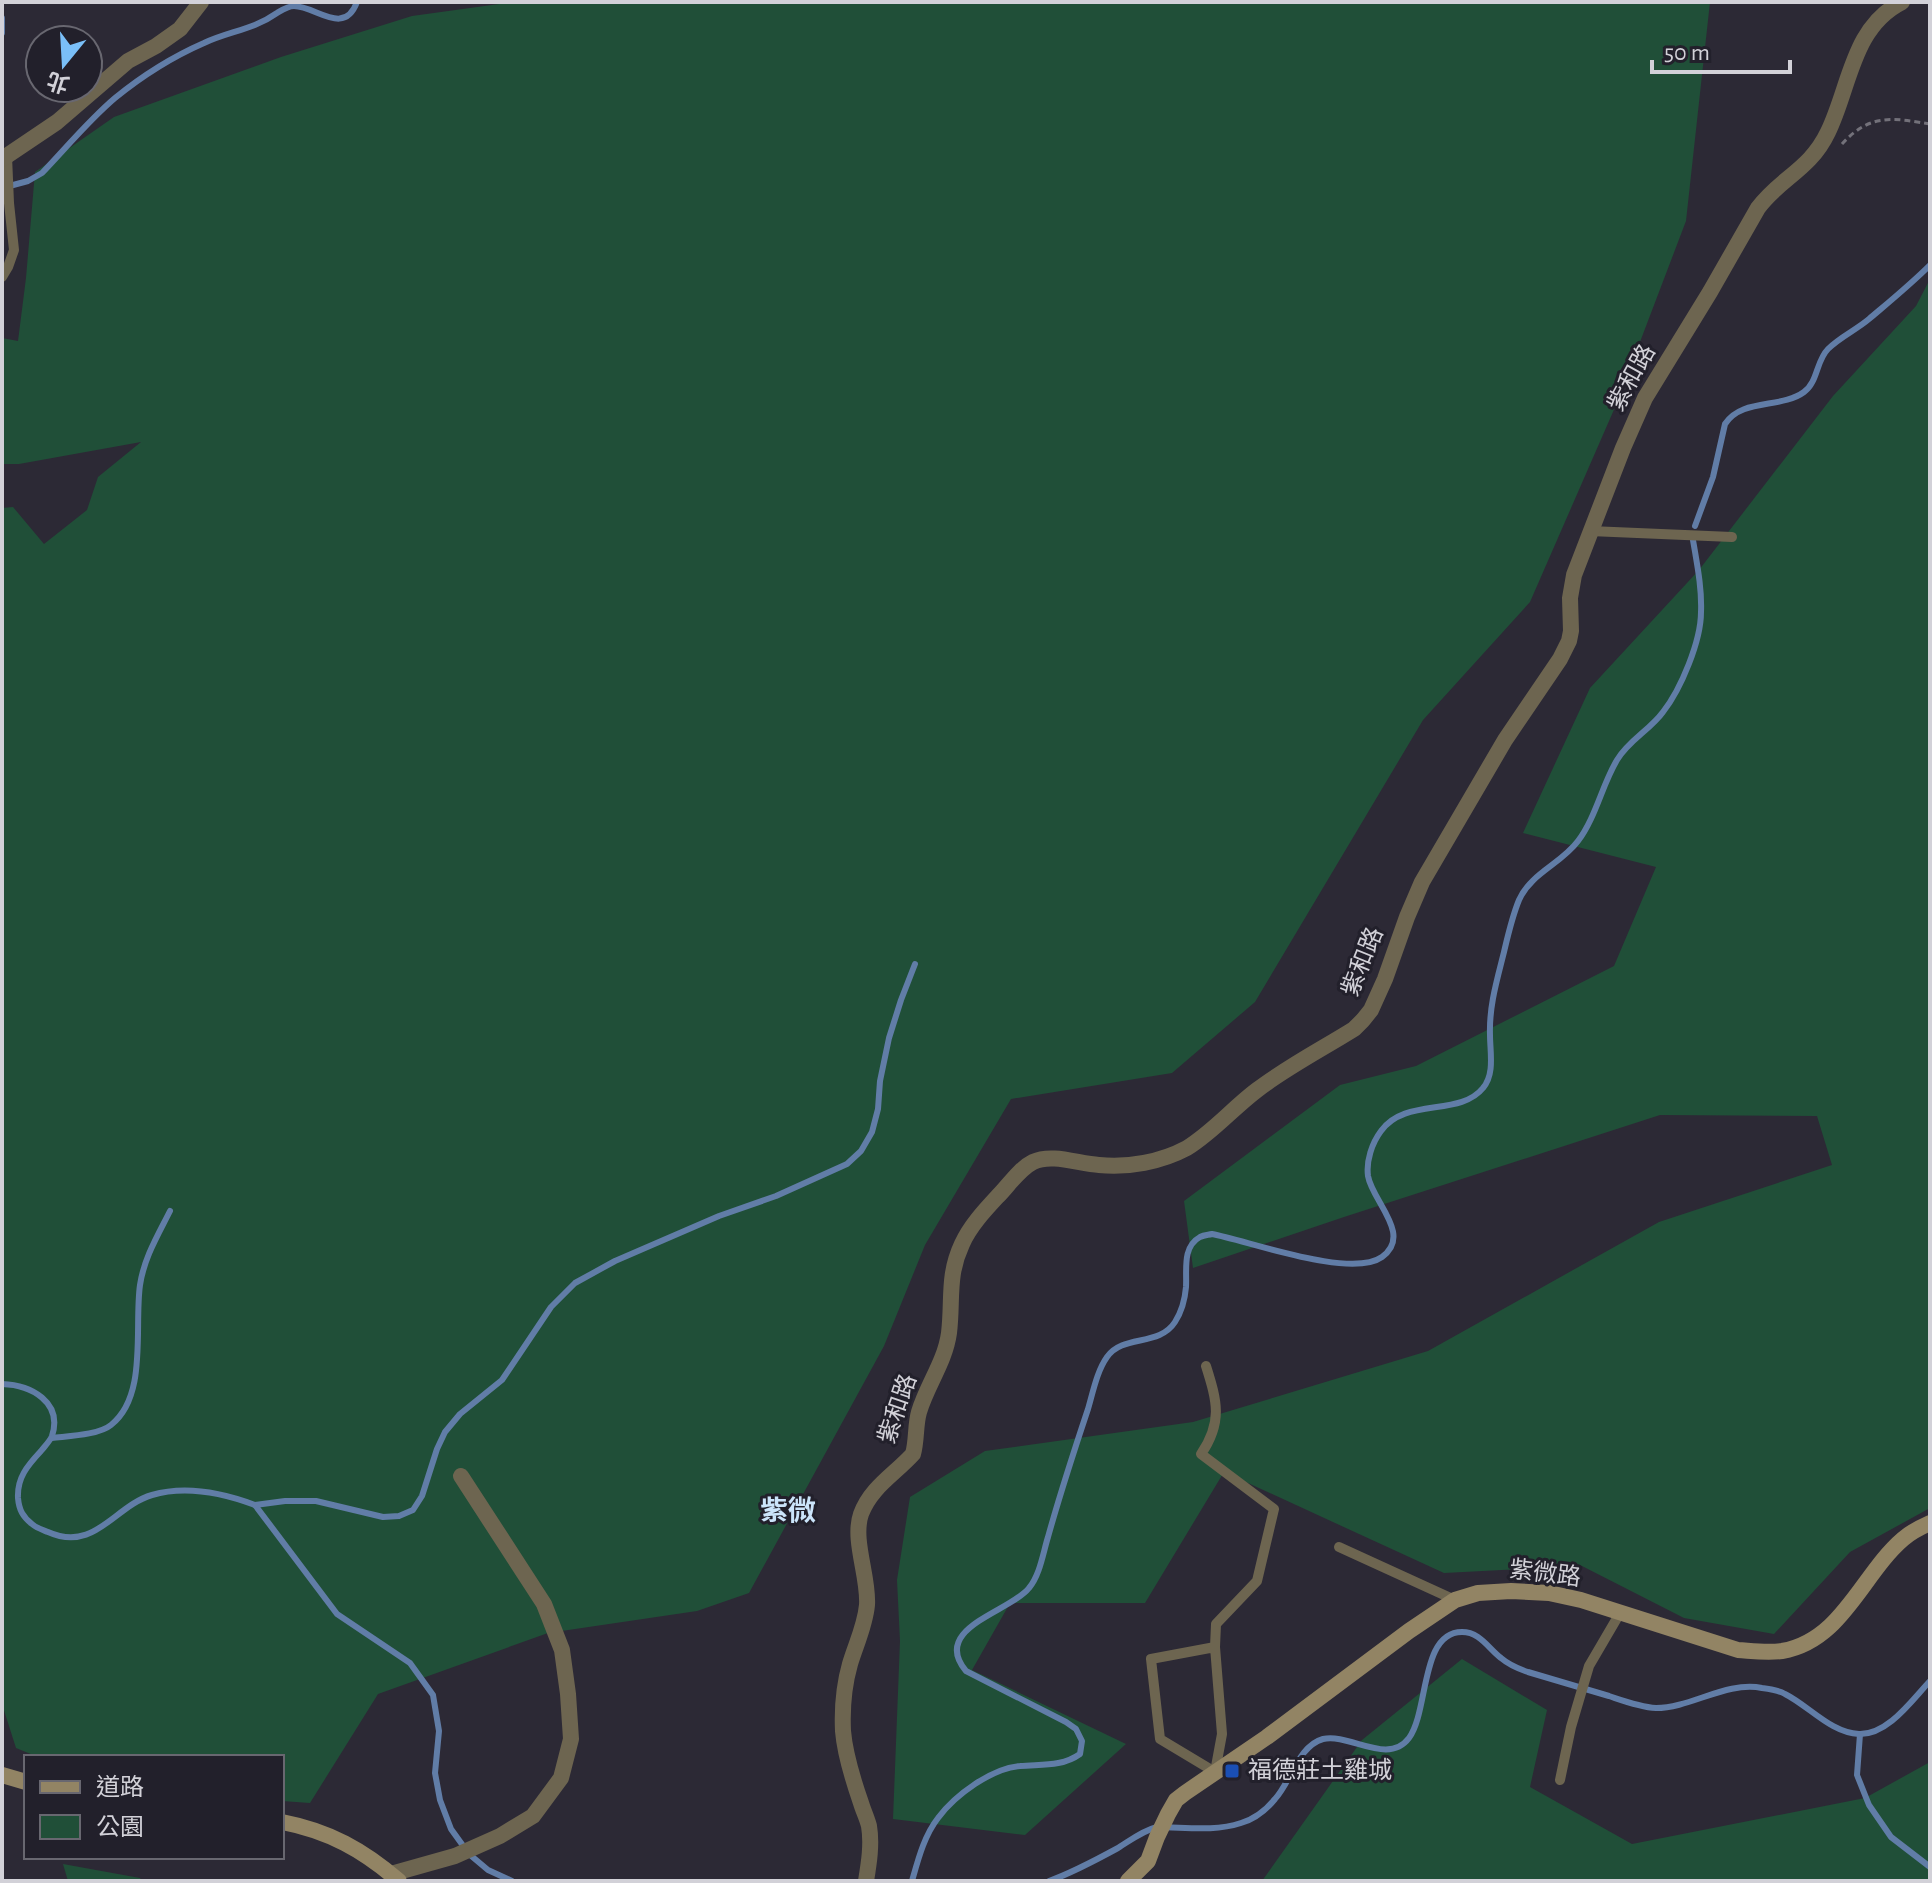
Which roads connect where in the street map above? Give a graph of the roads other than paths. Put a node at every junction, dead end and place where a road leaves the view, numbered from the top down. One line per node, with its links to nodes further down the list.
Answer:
1 (201, 2): 3 (street)
2 (1902, 2): 5 (street, 紫和路)
3 (4, 158): 4 (lane)
4 (2, 277)
5 (1590, 531): 6 (lane); 20 (street, 紫和路)
6 (1732, 537)
7 (1206, 1366): 13 (lane)
8 (461, 1476): 19 (street)
9 (1930, 1523): 12 (street, 紫微路)
10 (1339, 1547): 11 (lane)
11 (1455, 1600): 12 (street, 紫微路); 14 (street, 紫微路)
12 (1620, 1613): 16 (lane)
13 (1215, 1647): 14 (lane); 14 (lane)
14 (1215, 1772): 21 (street, 紫微路)
15 (2, 1775): 17 (street)
16 (1560, 1780)
17 (24, 1781)
18 (284, 1822): 19 (street)
19 (395, 1878)
20 (866, 1881)
21 (1128, 1881)

